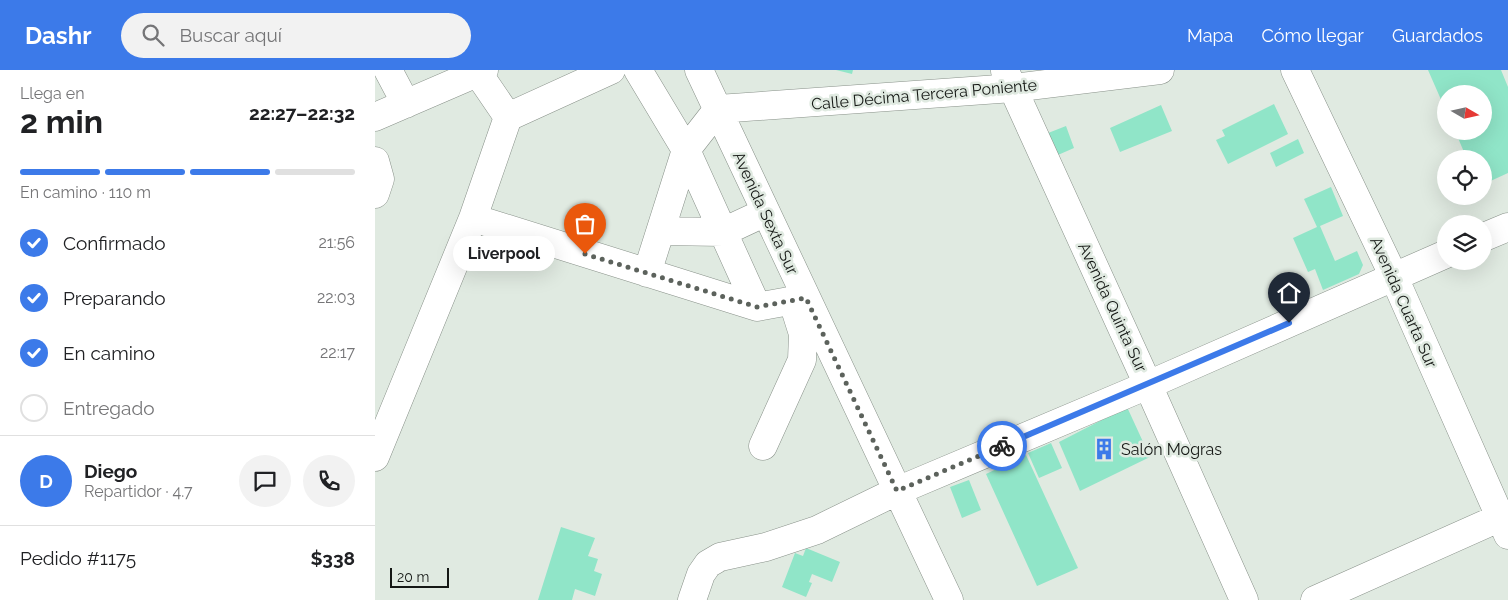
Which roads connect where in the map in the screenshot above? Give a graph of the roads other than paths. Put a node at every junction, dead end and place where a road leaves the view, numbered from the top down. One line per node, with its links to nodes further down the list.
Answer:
1 (388, 70): 9 (street)
2 (611, 70): 12 (street)
3 (638, 70): 13 (street)
4 (699, 70): 10 (street, Avenida Sexta Sur)
5 (1160, 70): 8 (street, Calle Décima Tercera Poniente)
6 (1295, 70): 24 (street, Avenida Cuarta Sur)
7 (481, 72): 9 (street); 12 (street)
8 (1008, 79): 10 (street, Calle Décima Tercera Poniente); 27 (street, Avenida Quinta Sur)
9 (406, 104): 11 (street)
10 (718, 110): 13 (street); 16 (street, Avenida Sexta Sur)
11 (375, 117)
12 (508, 117): 17 (street)
13 (686, 150): 19 (street); 20 (street)
14 (375, 161): 15 (street)
15 (375, 194)
16 (766, 212): 20 (street); 25 (street, Avenida Sexta Sur)
17 (473, 218): 23 (street); 29 (street)
18 (1508, 227): 21 (street)
19 (661, 231): 20 (street); 23 (street)
20 (723, 232): 26 (street)
21 (1492, 234)
22 (1437, 258): 24 (street)
23 (647, 273): 26 (street)
24 (1394, 277): 27 (street); 31 (street, Avenida Cuarta Sur)
25 (799, 300): 26 (street); 28 (street); 30 (street, Avenida Sexta Sur)
26 (757, 307)
27 (1148, 385): 30 (street); 34 (street, Avenida Quinta Sur)
28 (763, 446)
29 (375, 458)
30 (897, 491): 32 (street); 33 (street, Avenida Sexta Sur)
31 (1505, 523): 35 (street)
32 (692, 600)
33 (949, 600)
34 (1244, 600)
35 (1315, 600)

